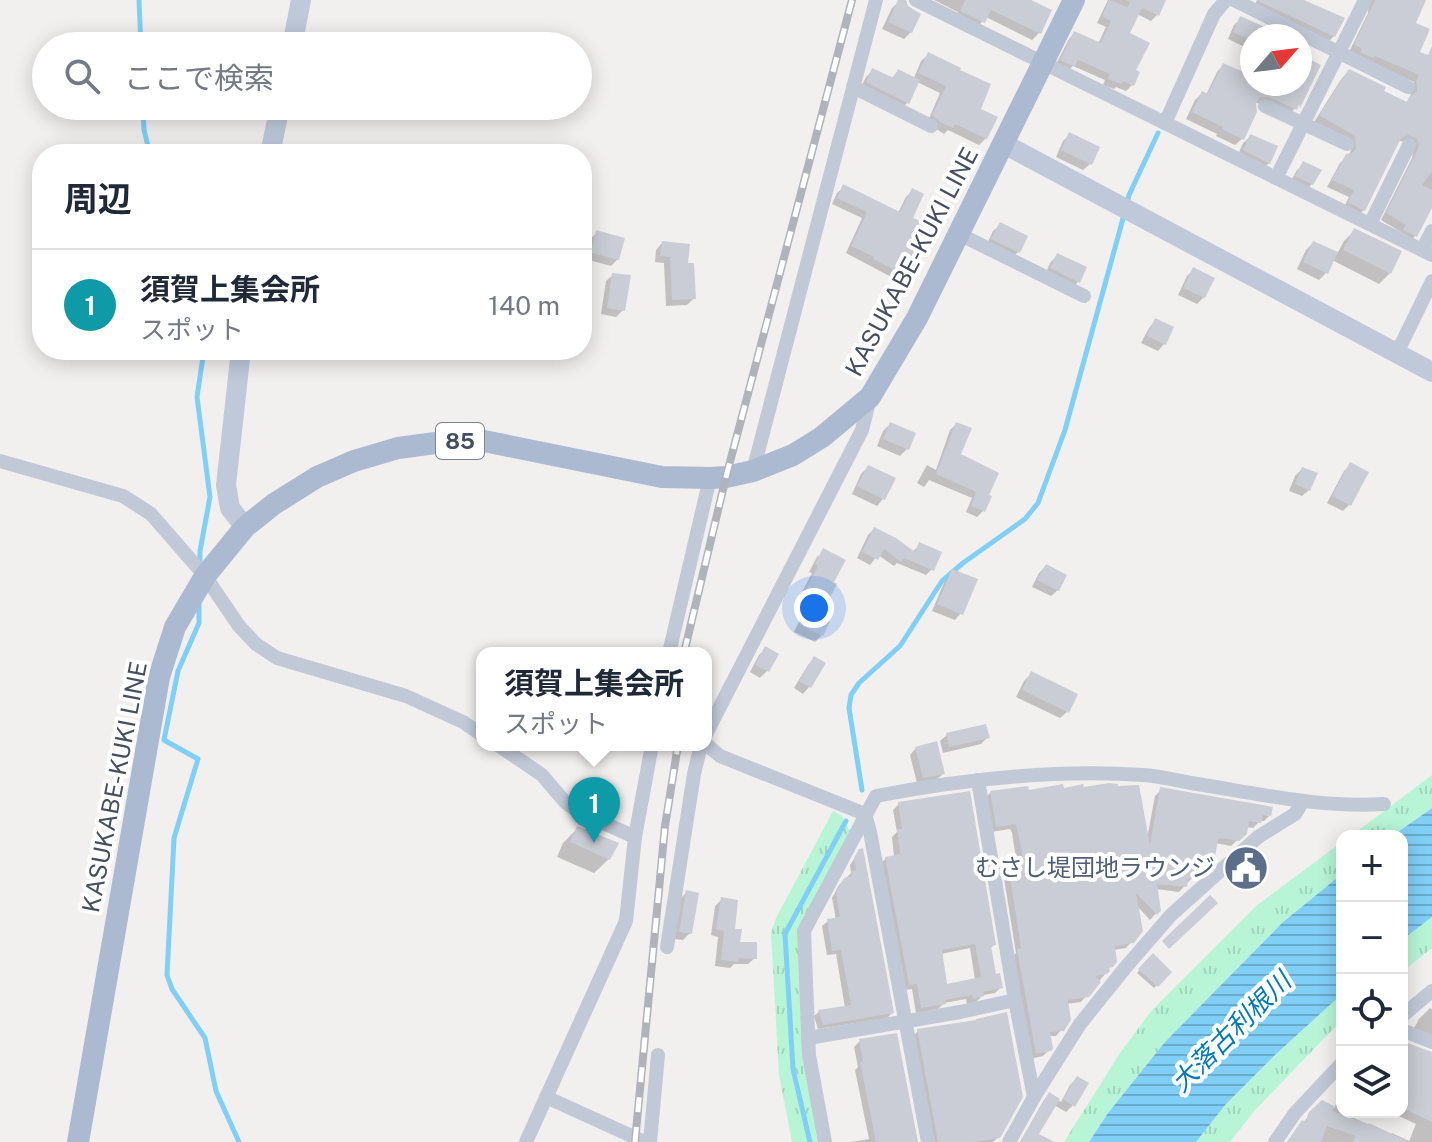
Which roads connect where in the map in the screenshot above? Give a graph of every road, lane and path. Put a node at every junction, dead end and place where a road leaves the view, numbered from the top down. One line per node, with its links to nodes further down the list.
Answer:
1 (301, 0): 8 (street)
2 (876, 0): 11 (street)
3 (1074, 0): 10 (main road, KASUKABE-KUKI LINE / 85)
4 (1226, 0): 15 (street)
5 (1234, 0): 9 (street)
6 (1365, 0): 9 (street)
7 (922, 1): 10 (street)
8 (295, 32)
9 (1339, 53): 12 (street); 16 (street)
10 (1043, 63): 15 (street); 19 (main road, KASUKABE-KUKI LINE / 85)
11 (853, 87): 17 (street); 34 (street)
12 (1408, 87)
13 (1265, 106): 16 (street)
14 (277, 120): 18 (street)
15 (1165, 123): 22 (street)
16 (1304, 124): 20 (street); 22 (street)
17 (931, 126)
18 (272, 144)
19 (1004, 144): 25 (main road, KASUKABE-KUKI LINE / 85); 29 (street)
20 (1347, 144)
21 (1409, 145): 23 (street)
22 (1276, 178): 23 (street)
23 (1370, 224): 26 (street)
24 (1432, 231): 26 (street)
25 (959, 234): 28 (street); 32 (main road, KASUKABE-KUKI LINE / 85)
26 (1427, 252)
27 (1432, 281): 29 (street)
28 (1084, 296)
29 (1397, 353): 31 (street)
30 (240, 360): 36 (street)
31 (1432, 372)
32 (870, 397): 34 (main road, KASUKABE-KUKI LINE / 85); 39 (street)
33 (0, 461): 37 (street)
34 (753, 471): 35 (main road, KASUKABE-KUKI LINE / 85)
35 (710, 478): 36 (main road, KASUKABE-KUKI LINE / 85); 38 (street)
36 (245, 527): 37 (main road, KASUKABE-KUKI LINE / 85)
37 (205, 576): 40 (street); 62 (main road, KASUKABE-KUKI LINE / 85)
38 (670, 647)
39 (712, 722)
40 (476, 731)
41 (712, 750): 48 (street)
42 (507, 751): 49 (street)
43 (651, 751): 49 (street)
44 (702, 751): 50 (street)
45 (978, 780): 46 (street); 48 (street); 52 (street)
46 (1303, 801): 47 (street); 61 (street)
47 (1384, 804)
48 (865, 814): 54 (street); 56 (street)
49 (635, 837): 60 (street)
50 (667, 947)
51 (1432, 991): 53 (street)
52 (1015, 1000): 54 (street); 61 (street)
53 (1408, 1011)
54 (905, 1021): 56 (street); 66 (street)
55 (1408, 1032): 57 (street)
56 (808, 1038): 65 (street)
57 (1432, 1042)
58 (658, 1055): 64 (street)
59 (1336, 1069): 68 (street)
60 (546, 1097): 63 (street); 64 (street)
61 (1034, 1097): 67 (street)
62 (78, 1142)
63 (526, 1142)
64 (648, 1142)
65 (825, 1142)
66 (928, 1142)
67 (1009, 1142)
68 (1275, 1142)

